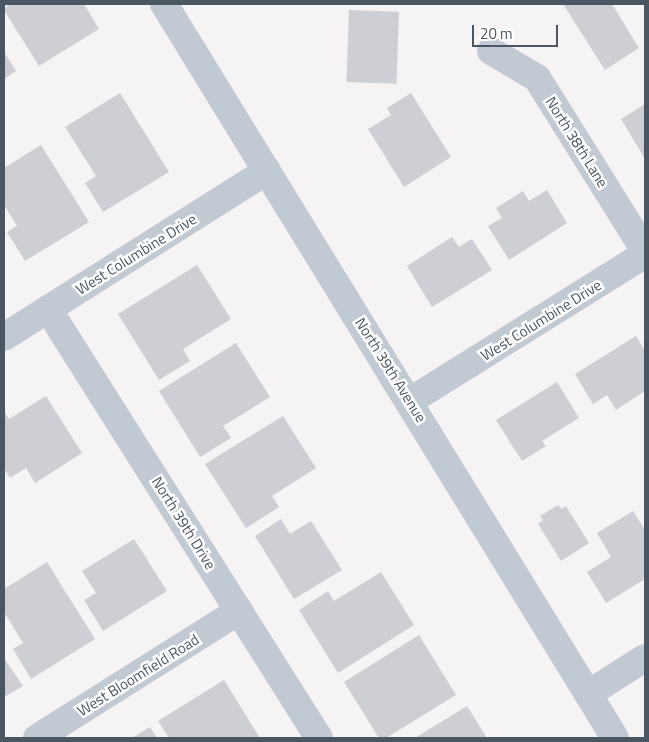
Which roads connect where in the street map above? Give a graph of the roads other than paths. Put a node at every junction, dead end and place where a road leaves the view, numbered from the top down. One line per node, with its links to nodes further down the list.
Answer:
1 (164, 4): 3 (street, North 39th Avenue)
2 (490, 51): 4 (street, North 38th Lane)
3 (268, 171): 5 (street, West Columbine Drive); 7 (street, North 39th Avenue)
4 (645, 252): 7 (street, West Columbine Drive)
5 (48, 309): 6 (street, West Columbine Drive); 8 (street, North 39th Drive)
6 (4, 337)
7 (410, 402): 10 (street, North 39th Avenue)
8 (239, 611): 11 (street, West Bloomfield Road); 12 (street, North 39th Drive)
9 (645, 658): 10 (street)
10 (588, 694): 13 (street, North 39th Avenue)
11 (37, 738)
12 (319, 738)
13 (615, 738)

